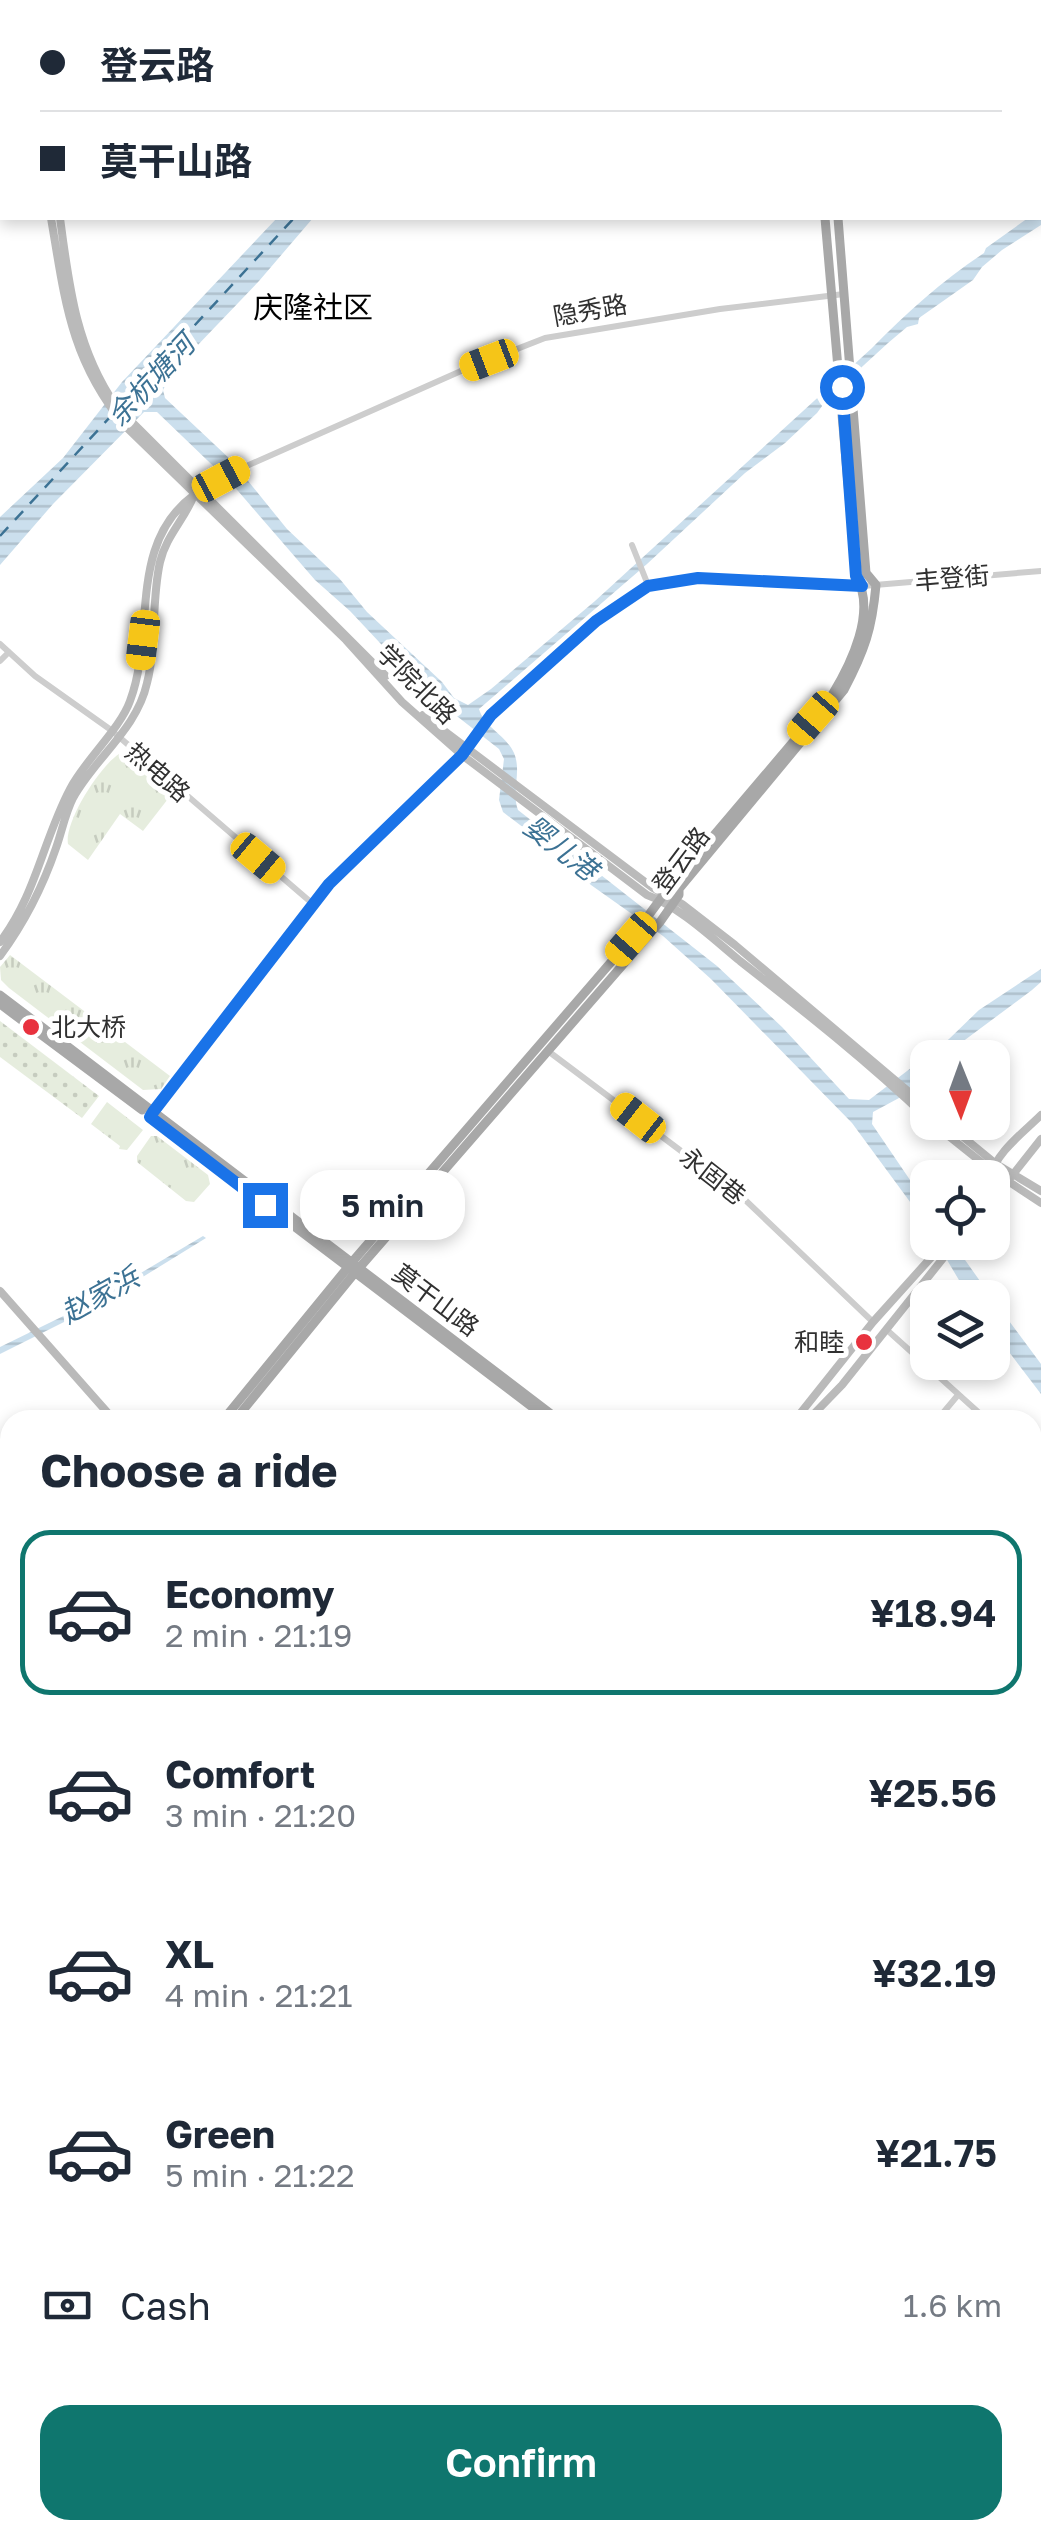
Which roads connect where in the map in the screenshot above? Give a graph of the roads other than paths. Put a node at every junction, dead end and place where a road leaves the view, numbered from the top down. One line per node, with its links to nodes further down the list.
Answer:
1 (50, 220): 7 (main road, 学院北路)
2 (60, 220): 7 (main road, 学院北路)
3 (825, 220): 6 (main road, 登云路)
4 (838, 220): 5 (main road, 登云路)
5 (844, 294): 6 (street, 隐秀路); 8 (main road, 登云路)
6 (832, 295): 8 (main road, 登云路); 9 (street, 隐秀路)
7 (93, 378): 9 (main road, 学院北路)
8 (846, 384): 12 (main road, 登云路); 14 (main road, 登云路)
9 (197, 492): 18 (main road, 隐秀路); 19 (main road, 学院北路)
10 (632, 545): 13 (street)
11 (1041, 571): 12 (street, 丰登街)
12 (876, 585): 14 (street, 丰登街); 22 (main road, 登云路)
13 (648, 586): 14 (street, 丰登街); 19 (street)
14 (862, 586): 20 (main road, 登云路)
15 (0, 644): 16 (street, 热电路)
16 (9, 652): 17 (street); 18 (street, 热电路)
17 (0, 660)
18 (115, 733): 21 (street, 热电路); 23 (main road, 隐秀路); 24 (main road, 隐秀路)
19 (466, 750): 20 (main road, 学院北路); 21 (street)
20 (662, 896): 22 (main road, 学院北路); 27 (main road, 登云路)
21 (313, 904): 29 (street)
22 (673, 904): 27 (main road, 登云路); 28 (main road, 学院北路)
23 (0, 942)
24 (0, 956)
25 (0, 995): 29 (main road, 莫干山路)
26 (0, 1004): 29 (main road, 莫干山路)
27 (544, 1048): 41 (main road, 登云路); 43 (street, 永固巷)
28 (910, 1098)
29 (152, 1114): 41 (main road, 莫干山路)
30 (1041, 1115): 36 (main road)
31 (1041, 1139): 37 (main road)
32 (953, 1140): 34 (main road, 学院北路)
33 (963, 1140): 35 (main road, 学院北路)
34 (979, 1160)
35 (982, 1160)
36 (1001, 1160)
37 (1012, 1179): 38 (main road, 学院北路); 39 (main road, 学院北路)
38 (1041, 1191)
39 (1041, 1202)
40 (936, 1261): 43 (main road); 44 (main road)
41 (354, 1268): 47 (main road, 登云路); 48 (main road, 登云路); 49 (main road, 莫干山路); 50 (main road, 莫干山路)
42 (0, 1291): 46 (main road)
43 (873, 1322): 51 (main road)
44 (887, 1330): 45 (street); 52 (main road)
45 (958, 1395): 53 (street); 54 (street)
46 (105, 1410)
47 (232, 1410)
48 (243, 1410)
49 (536, 1410)
50 (546, 1410)
51 (802, 1410)
52 (817, 1410)
53 (946, 1410)
54 (975, 1410)

